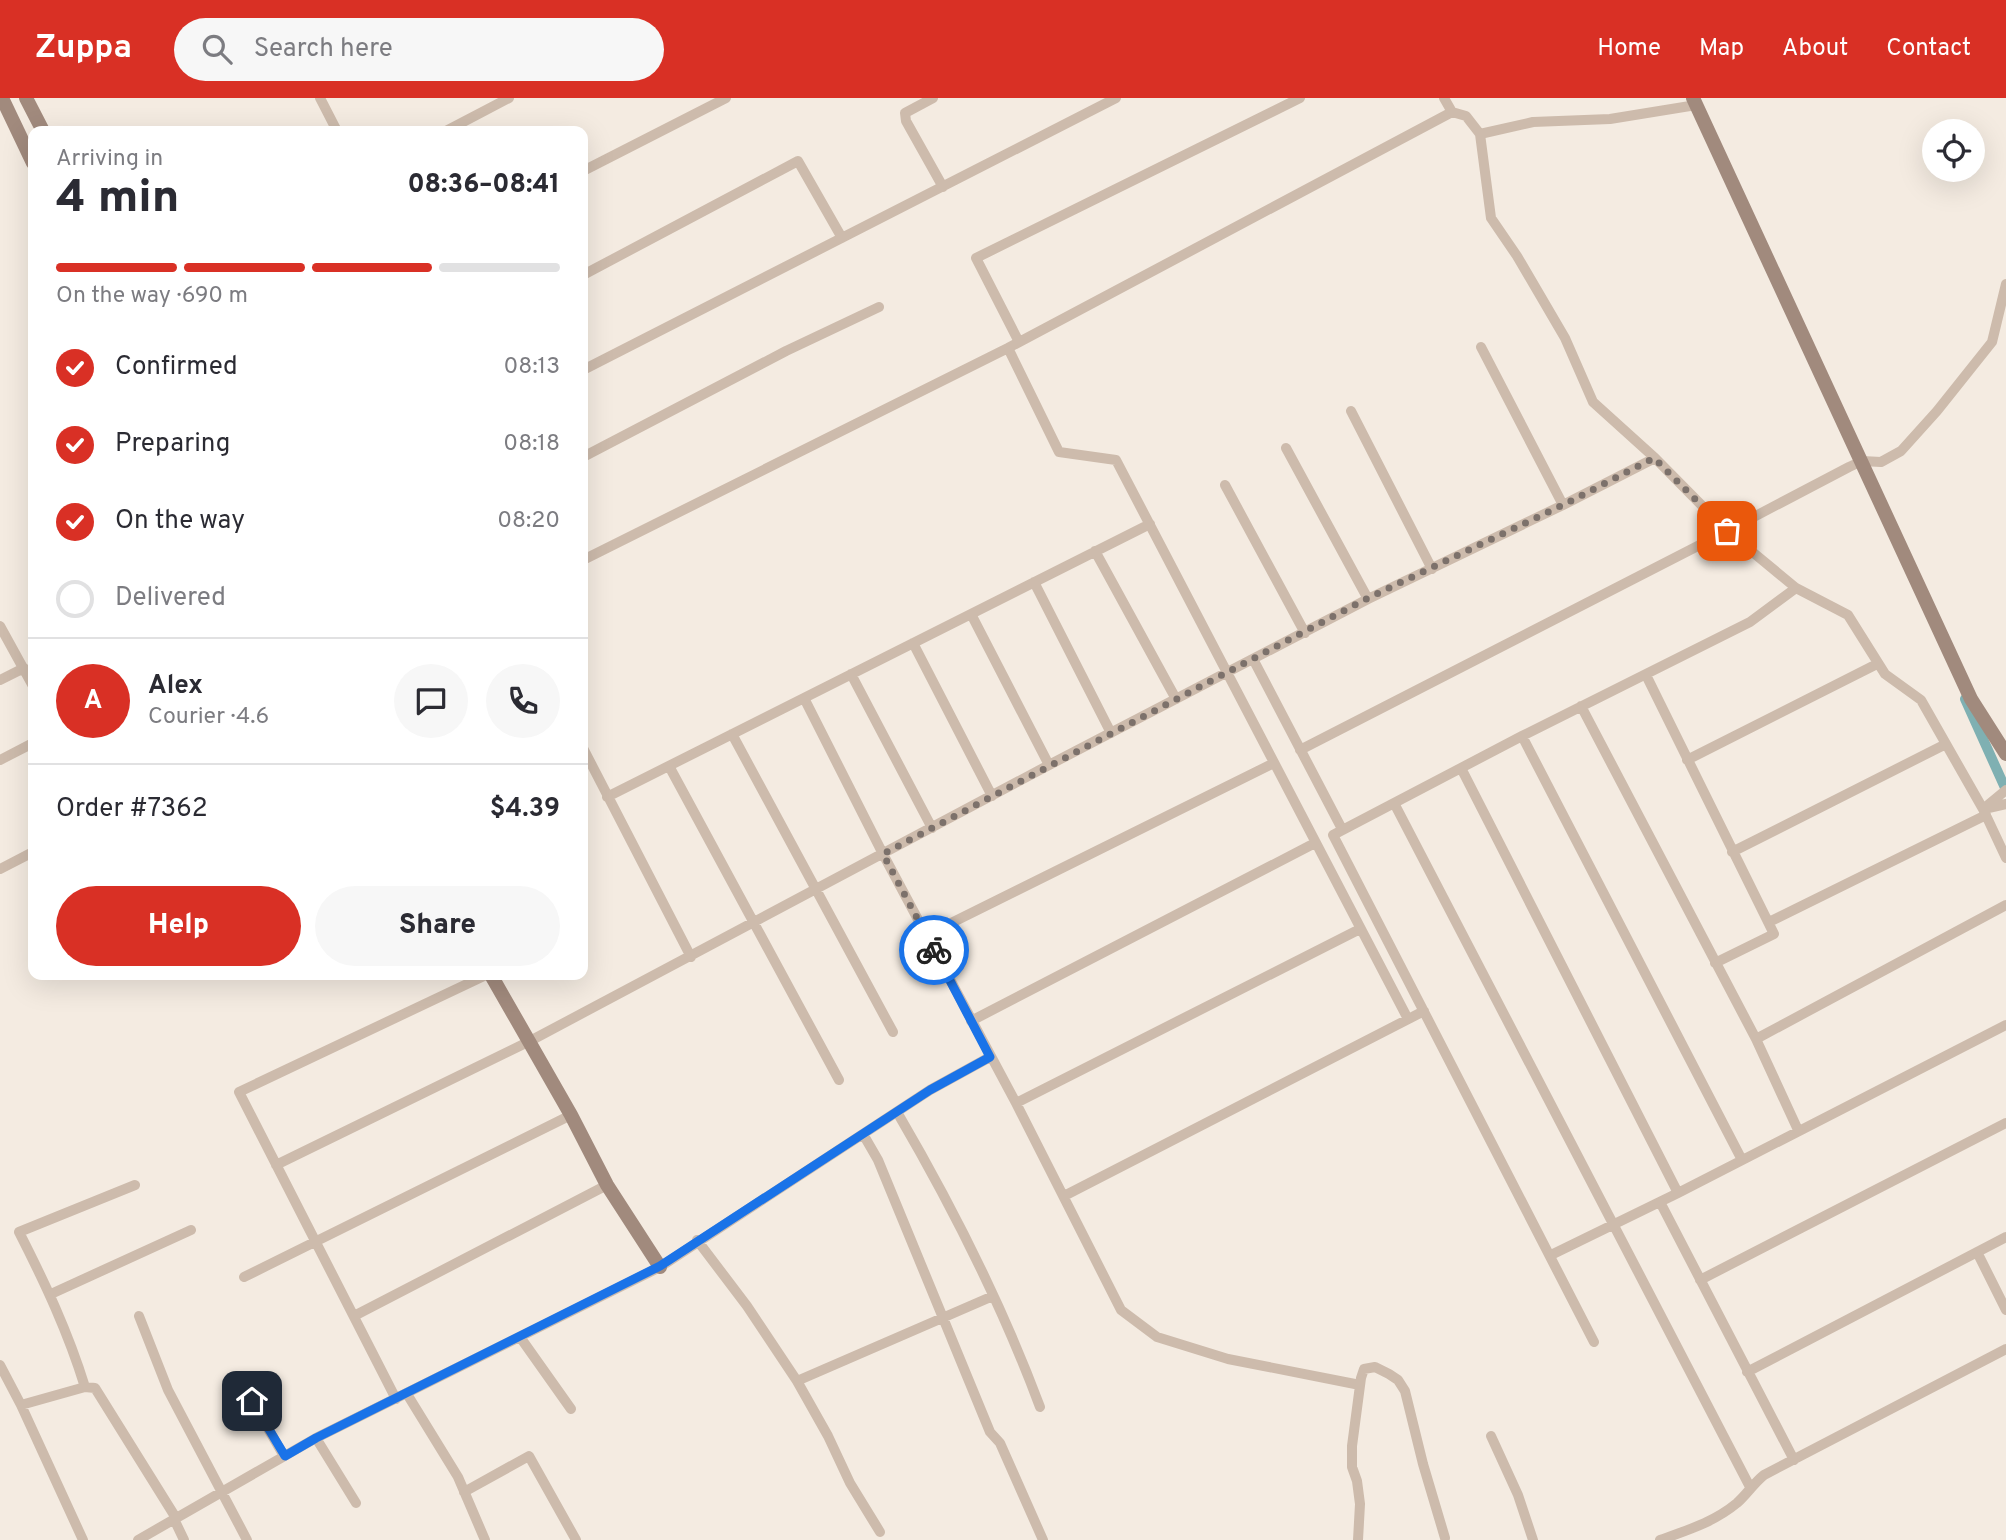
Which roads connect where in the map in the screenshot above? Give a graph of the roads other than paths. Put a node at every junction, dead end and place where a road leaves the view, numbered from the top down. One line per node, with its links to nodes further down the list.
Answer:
1 (2, 98): 16 (street)
2 (26, 98): 12 (street)
3 (320, 98): 13 (street)
4 (509, 98): 14 (street)
5 (726, 98): 17 (street)
6 (933, 98): 18 (street)
7 (1115, 98): 18 (street)
8 (1300, 98): 23 (street)
9 (1444, 98): 11 (street)
10 (1696, 103): 15 (street); 31 (street)
11 (1452, 112): 15 (street); 23 (street)
12 (40, 126)
13 (334, 126)
14 (456, 126)
15 (1480, 134): 30 (street)
16 (28, 153)
17 (588, 168)
18 (943, 187): 19 (street)
19 (842, 239): 20 (street); 26 (street)
20 (588, 272)
21 (2006, 284): 31 (street)
22 (879, 307): 29 (street)
23 (1020, 342): 25 (street)
24 (1481, 347): 33 (street)
25 (1008, 348): 34 (street); 37 (street)
26 (588, 367)
27 (1351, 411): 38 (street)
28 (1286, 448): 41 (street)
29 (588, 454)
30 (1654, 458): 33 (street); 35 (street)
31 (1855, 464): 35 (street); 63 (street)
32 (1225, 485): 44 (street)
33 (1563, 505): 38 (street)
34 (1150, 524): 36 (street); 49 (street)
35 (1727, 531): 40 (street); 62 (street)
36 (1095, 551): 39 (street); 55 (street)
37 (588, 558)
38 (1432, 569): 41 (street)
39 (1034, 582): 42 (street); 57 (street)
40 (1796, 588): 47 (street); 51 (street)
41 (1368, 598): 44 (street)
42 (971, 614): 45 (street); 68 (street)
43 (0, 626): 48 (street)
44 (1305, 633): 46 (street)
45 (913, 643): 50 (street); 72 (street)
46 (1254, 659): 49 (street); 62 (street)
47 (1877, 663): 60 (street); 66 (street)
48 (24, 668): 52 (street); 53 (street)
49 (1227, 672): 55 (street); 67 (street)
50 (851, 674): 54 (street); 77 (street)
51 (1646, 675): 56 (street); 66 (street)
52 (28, 676)
53 (0, 680)
54 (804, 698): 58 (street); 81 (street)
55 (1176, 699): 57 (street)
56 (1581, 706): 59 (street); 92 (street)
57 (1111, 733): 68 (street)
58 (732, 734): 69 (street); 85 (street)
59 (1522, 736): 70 (street); 110 (street)
60 (1946, 744): 76 (street); 80 (street)
61 (28, 746): 65 (street)
62 (1300, 750): 78 (street)
63 (2006, 754)
64 (588, 758): 73 (street)
65 (0, 760)
66 (1687, 760): 80 (street)
67 (1274, 763): 79 (street); 90 (street)
68 (1049, 765): 72 (street)
69 (668, 766): 73 (street); 88 (street)
70 (1461, 768): 74 (street); 114 (street)
71 (2002, 792): 76 (street)
72 (992, 796): 77 (street)
73 (607, 797): 91 (street)
74 (1394, 803): 78 (street); 117 (street)
75 (2005, 805): 76 (street)
76 (1985, 812): 83 (street); 87 (street)
77 (932, 828): 81 (street)
78 (1342, 829): 95 (street)
79 (1315, 843): 89 (street); 97 (street)
80 (1732, 852): 87 (street)
81 (883, 854): 85 (street); 90 (street)
82 (28, 855): 84 (street)
83 (2006, 858)
84 (0, 869)
85 (817, 889): 88 (street); 99 (street)
86 (2006, 905): 100 (street)
87 (1769, 922): 92 (street)
88 (754, 923): 91 (street); 103 (street)
89 (1360, 929): 96 (street); 104 (street)
90 (927, 935): 97 (street)
91 (691, 957): 101 (street)
92 (1715, 963): 100 (street)
93 (475, 980): 111 (street)
94 (494, 980): 101 (street)
95 (1424, 1011): 96 (street); 123 (street)
96 (1408, 1019): 115 (street)
97 (971, 1021): 102 (street)
98 (2006, 1025): 108 (street)
99 (893, 1032)
100 (1756, 1039): 108 (street)
101 (530, 1041): 106 (street); 111 (street)
102 (990, 1057): 104 (street); 105 (street)
103 (839, 1080)
104 (1016, 1103): 115 (street)
105 (897, 1112): 109 (street); 128 (street)
106 (571, 1115): 113 (street); 121 (street)
107 (2006, 1123): 126 (street)
108 (1798, 1129): 110 (street)
109 (863, 1134): 120 (street); 132 (street)
110 (1742, 1160): 114 (street)
111 (276, 1165): 121 (street)
112 (135, 1185): 127 (street)
113 (607, 1185): 124 (street); 131 (street)
114 (1678, 1193): 116 (street)
115 (1064, 1196): 139 (street)
116 (1660, 1202): 117 (street); 126 (street)
117 (1612, 1224): 123 (street); 151 (street)
118 (191, 1230): 127 (street)
119 (2006, 1237): 122 (street)
120 (698, 1240): 124 (street); 138 (street)
121 (315, 1241): 125 (street); 131 (street)
122 (1977, 1252): 129 (street); 137 (street)
123 (1550, 1255): 134 (street)
124 (660, 1266): 133 (street)
125 (244, 1276)
126 (1700, 1280): 137 (street)
127 (51, 1294): 140 (street)
128 (993, 1296): 132 (street); 145 (street)
129 (2006, 1310)
130 (139, 1316): 152 (street)
131 (354, 1317): 142 (street)
132 (942, 1318): 138 (street); 164 (street)
133 (520, 1338): 141 (street); 146 (street)
134 (1594, 1342)
135 (2006, 1349): 150 (street)
136 (0, 1365): 144 (street)
137 (1747, 1372): 150 (street)
138 (797, 1381): 156 (street)
139 (1360, 1385): 158 (street); 165 (street)
140 (85, 1387): 144 (street); 155 (street)
141 (407, 1394): 142 (street); 153 (street)
142 (396, 1399): 148 (street)
143 (252, 1401): 149 (street)
144 (22, 1405): 159 (street)
145 (1040, 1407)
146 (571, 1409)
147 (1491, 1436): 166 (street)
148 (316, 1438): 149 (street); 154 (street)
149 (285, 1456): 152 (street)
150 (1794, 1460): 151 (street)
151 (1750, 1487): 167 (street)
152 (222, 1492): 155 (street); 161 (street)
153 (464, 1492): 162 (street); 163 (street)
154 (356, 1503)
155 (175, 1518): 157 (street); 160 (street)
156 (880, 1532)
157 (144, 1538)
158 (1445, 1538)
159 (83, 1540)
160 (184, 1540)
161 (247, 1540)
162 (485, 1540)
163 (576, 1540)
164 (1043, 1540)
165 (1358, 1540)
166 (1533, 1540)
167 (1660, 1540)

